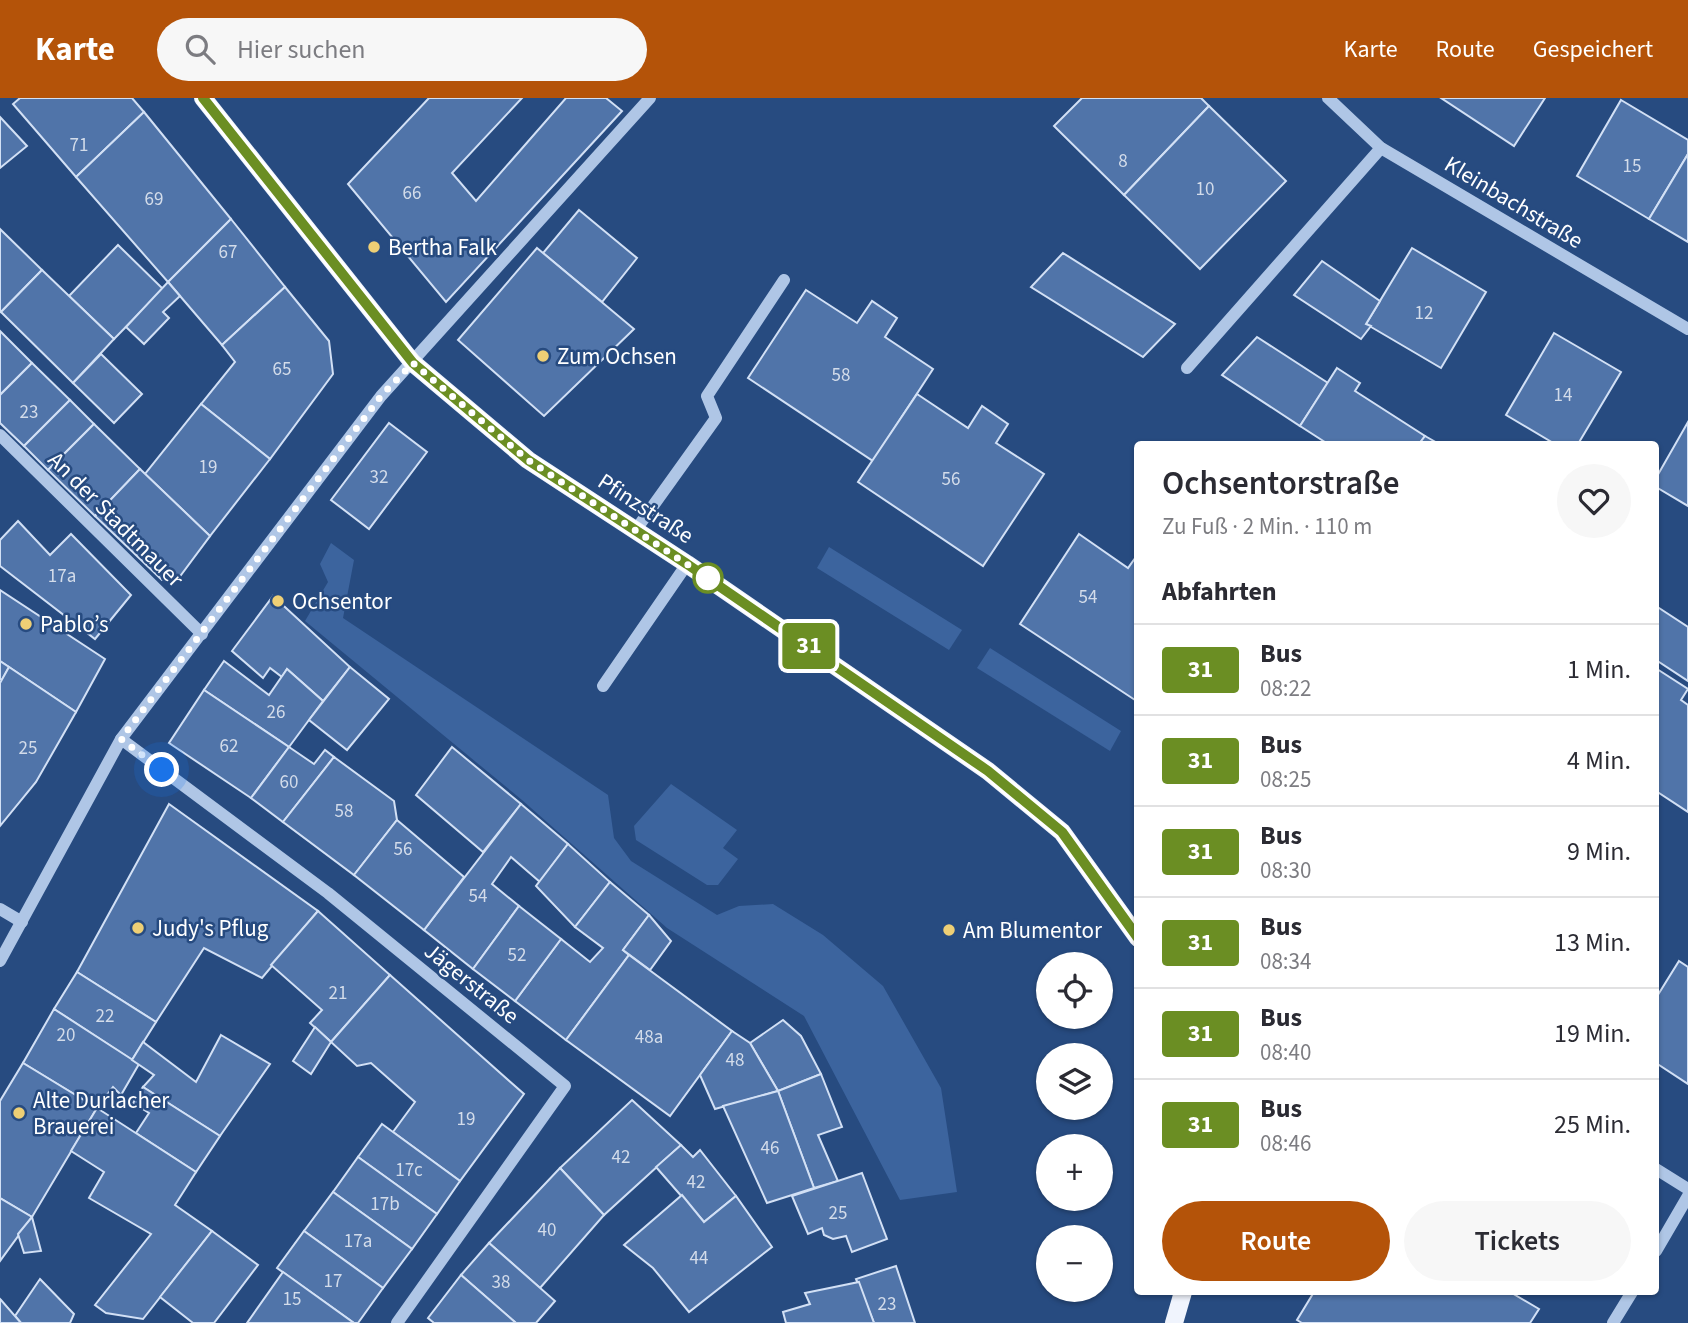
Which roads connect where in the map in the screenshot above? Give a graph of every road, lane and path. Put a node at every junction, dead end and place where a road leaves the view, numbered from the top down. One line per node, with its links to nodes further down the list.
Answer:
1 (203, 98): 7 (main road, Pfinzstraße)
2 (650, 98): 7 (street)
3 (1328, 98): 4 (street, Kleinbachstraße)
4 (1381, 148): 6 (street, Kleinbachstraße); 8 (street)
5 (784, 280): 10 (street)
6 (1688, 330)
7 (413, 363): 10 (main road, Pfinzstraße); 12 (street)
8 (1187, 368)
9 (0, 435): 12 (street, An der Stadtmauer)
10 (635, 531): 11 (main road, Pfinzstraße)
11 (687, 564): 13 (street); 17 (main road, Pfinzstraße)
12 (202, 634): 14 (street)
13 (603, 686)
14 (121, 739): 16 (street); 25 (street, Jägerstraße)
15 (0, 909): 16 (street)
16 (22, 922): 18 (street)
17 (1134, 932)
18 (0, 961)
19 (1659, 1172): 20 (street)
20 (1688, 1189)
21 (1688, 1196): 22 (street)
22 (1659, 1246)
23 (1182, 1295): 26 (main road)
24 (1630, 1295): 27 (street)
25 (397, 1323)
26 (1174, 1323)
27 (1613, 1323)

